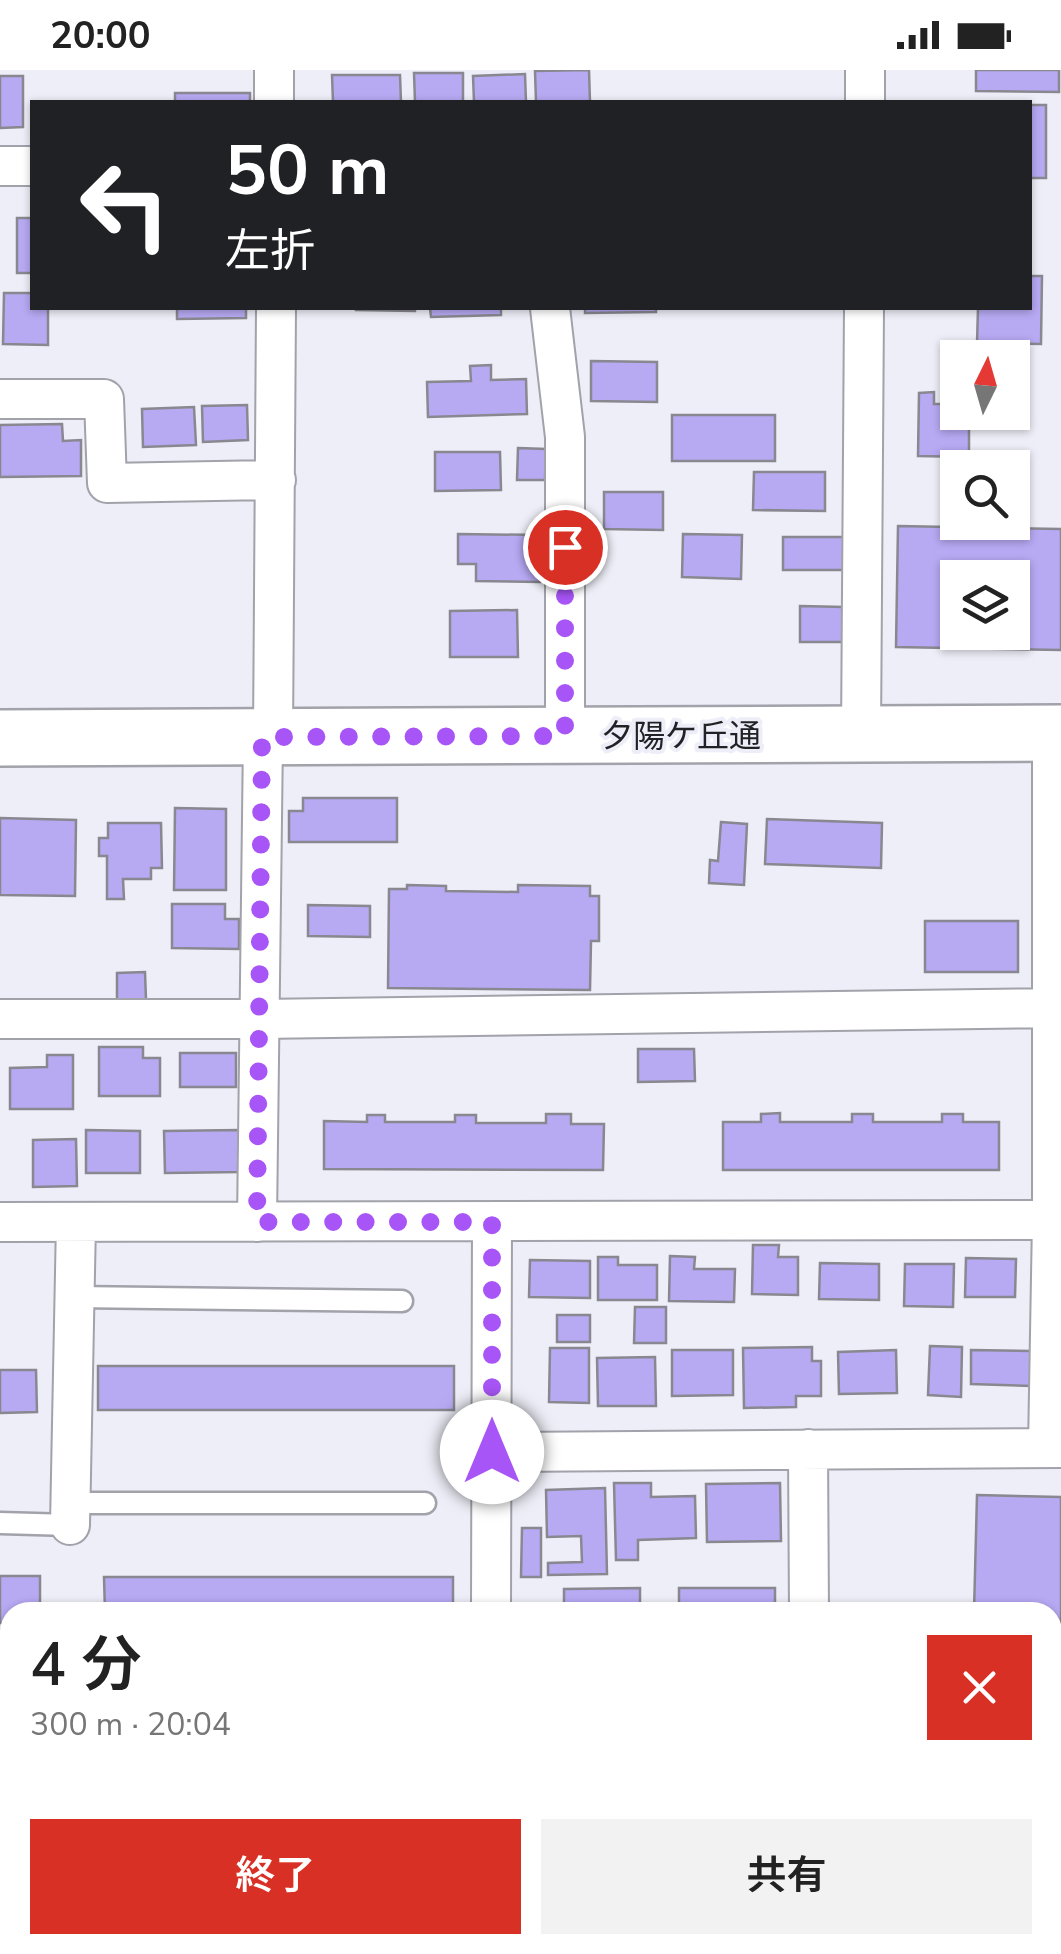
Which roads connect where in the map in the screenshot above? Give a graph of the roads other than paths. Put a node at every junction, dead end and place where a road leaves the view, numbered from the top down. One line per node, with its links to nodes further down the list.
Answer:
1 (274, 70): 3 (street)
2 (865, 70): 4 (street)
3 (274, 100)
4 (865, 100)
5 (0, 166): 6 (street)
6 (30, 166)
7 (276, 310): 11 (street)
8 (550, 310): 14 (street)
9 (864, 310): 13 (street)
10 (0, 399): 11 (street)
11 (276, 480): 15 (street)
12 (1057, 733): 13 (street, 夕陽ケ丘通); 17 (street)
13 (862, 735): 14 (street, 夕陽ケ丘通)
14 (565, 736): 15 (street, 夕陽ケ丘通)
15 (268, 737): 16 (street, 夕陽ケ丘通); 19 (street)
16 (0, 738)
17 (1052, 1008): 19 (street); 20 (street)
18 (0, 1018): 19 (street)
19 (260, 1019): 23 (street)
20 (1052, 1220): 24 (street); 28 (street)
21 (0, 1222): 22 (street)
22 (76, 1222): 23 (street); 25 (street)
23 (257, 1222): 24 (street)
24 (492, 1222): 29 (street)
25 (74, 1296): 26 (lane); 31 (street)
26 (402, 1301)
27 (808, 1448): 28 (street); 29 (street); 34 (street)
28 (1054, 1448)
29 (492, 1452): 33 (street)
30 (424, 1503): 31 (lane)
31 (71, 1514): 32 (lane)
32 (0, 1523)
33 (492, 1602)
34 (809, 1602)

